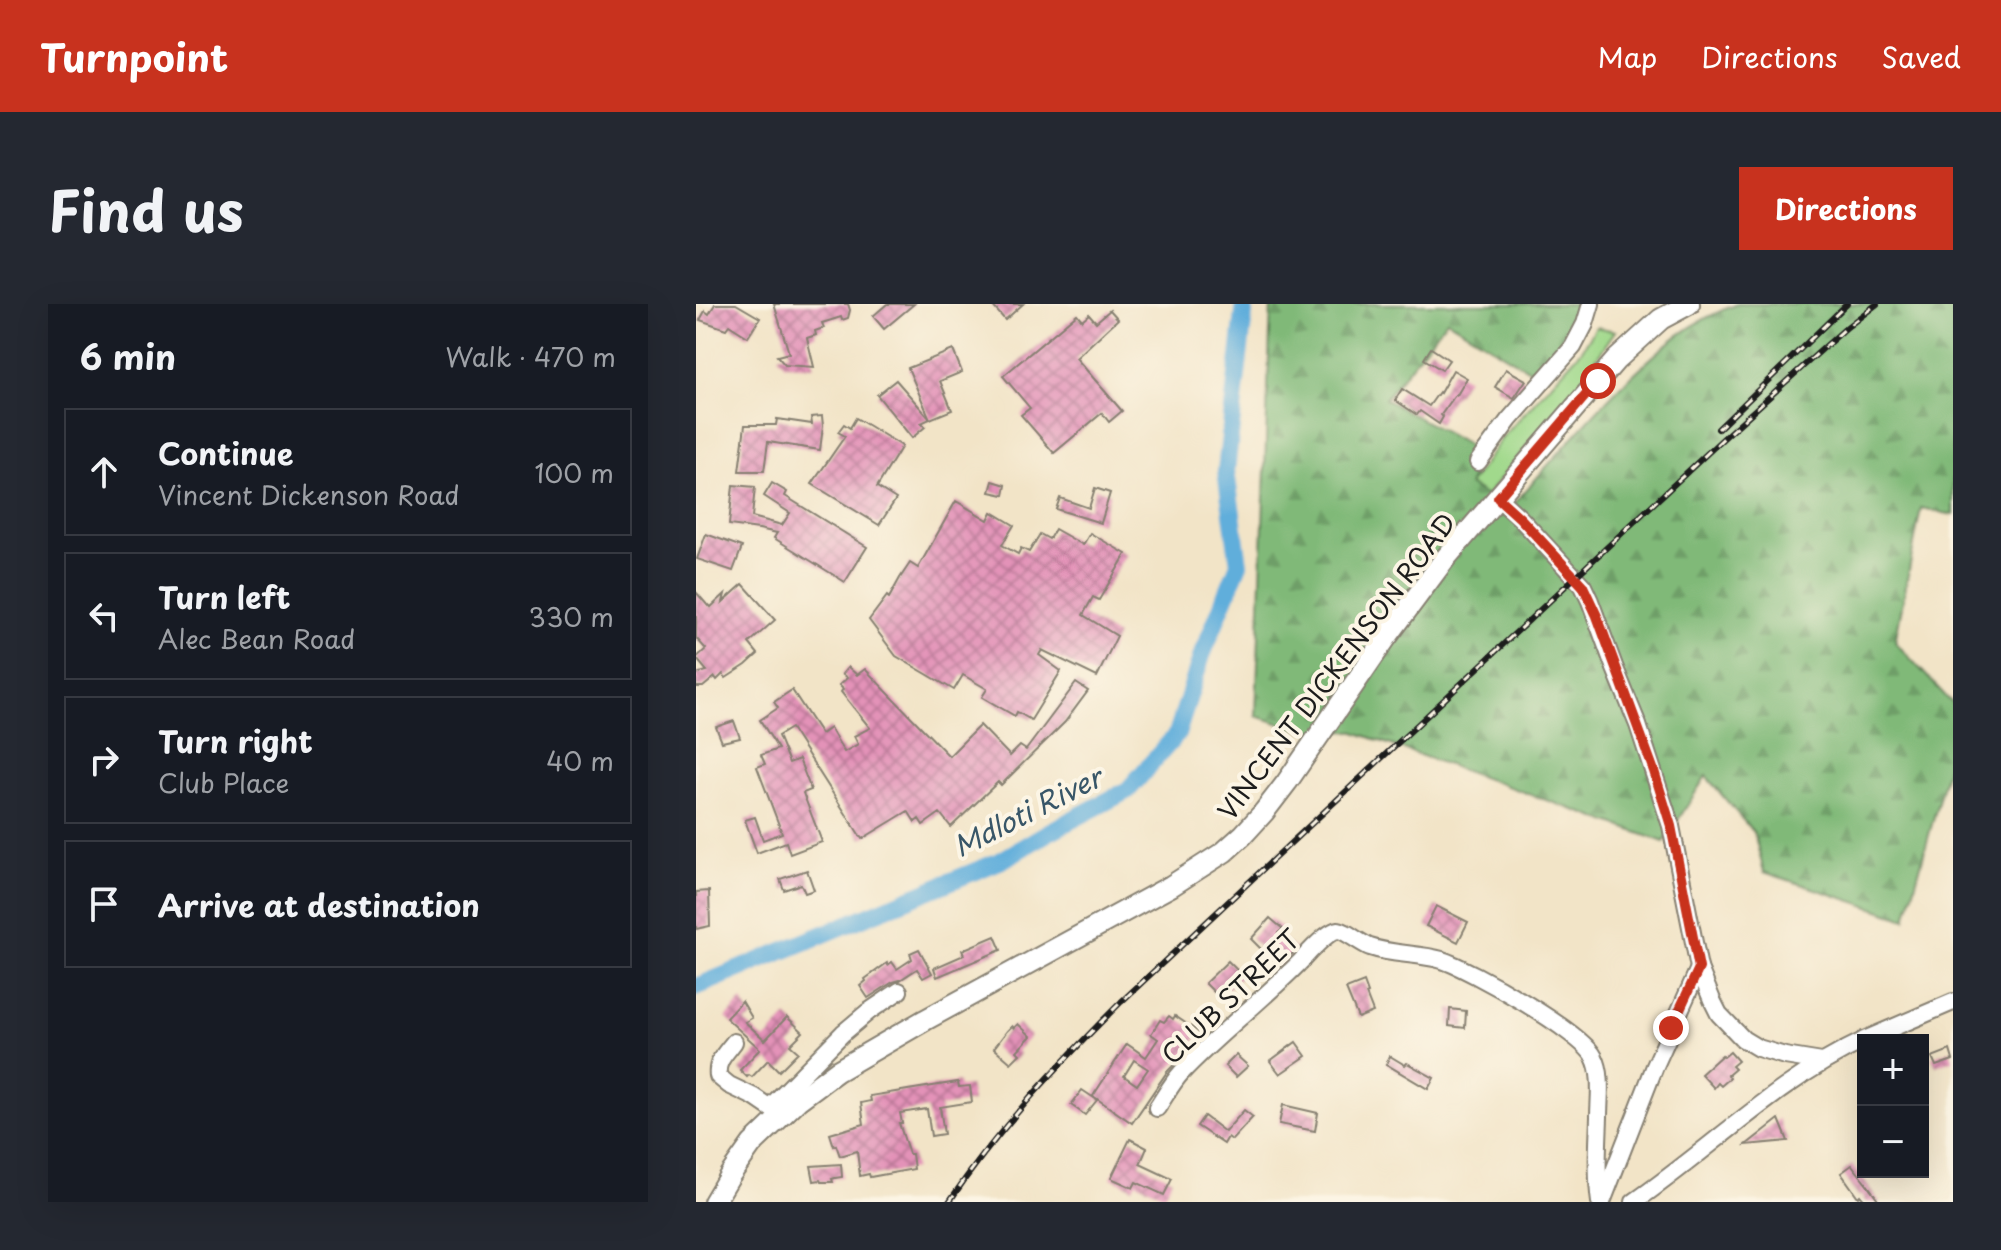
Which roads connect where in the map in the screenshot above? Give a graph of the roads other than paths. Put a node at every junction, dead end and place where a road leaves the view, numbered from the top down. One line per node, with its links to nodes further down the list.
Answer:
1 (1591, 304): 3 (street)
2 (1689, 304): 4 (main road, VINCENT DICKENSON ROAD)
3 (1478, 462)
4 (1498, 498): 5 (street); 13 (main road, VINCENT DICKENSON ROAD)
5 (1699, 968): 11 (street); 15 (street)
6 (899, 991): 13 (street)
7 (1953, 1002): 8 (street)
8 (1878, 1034)
9 (734, 1042): 13 (street)
10 (1857, 1044): 11 (street)
11 (1822, 1062): 16 (street)
12 (1157, 1108): 15 (street, CLUB STREET)
13 (775, 1111): 14 (main road, VINCENT DICKENSON ROAD)
14 (714, 1202)
15 (1601, 1202)
16 (1634, 1202)

